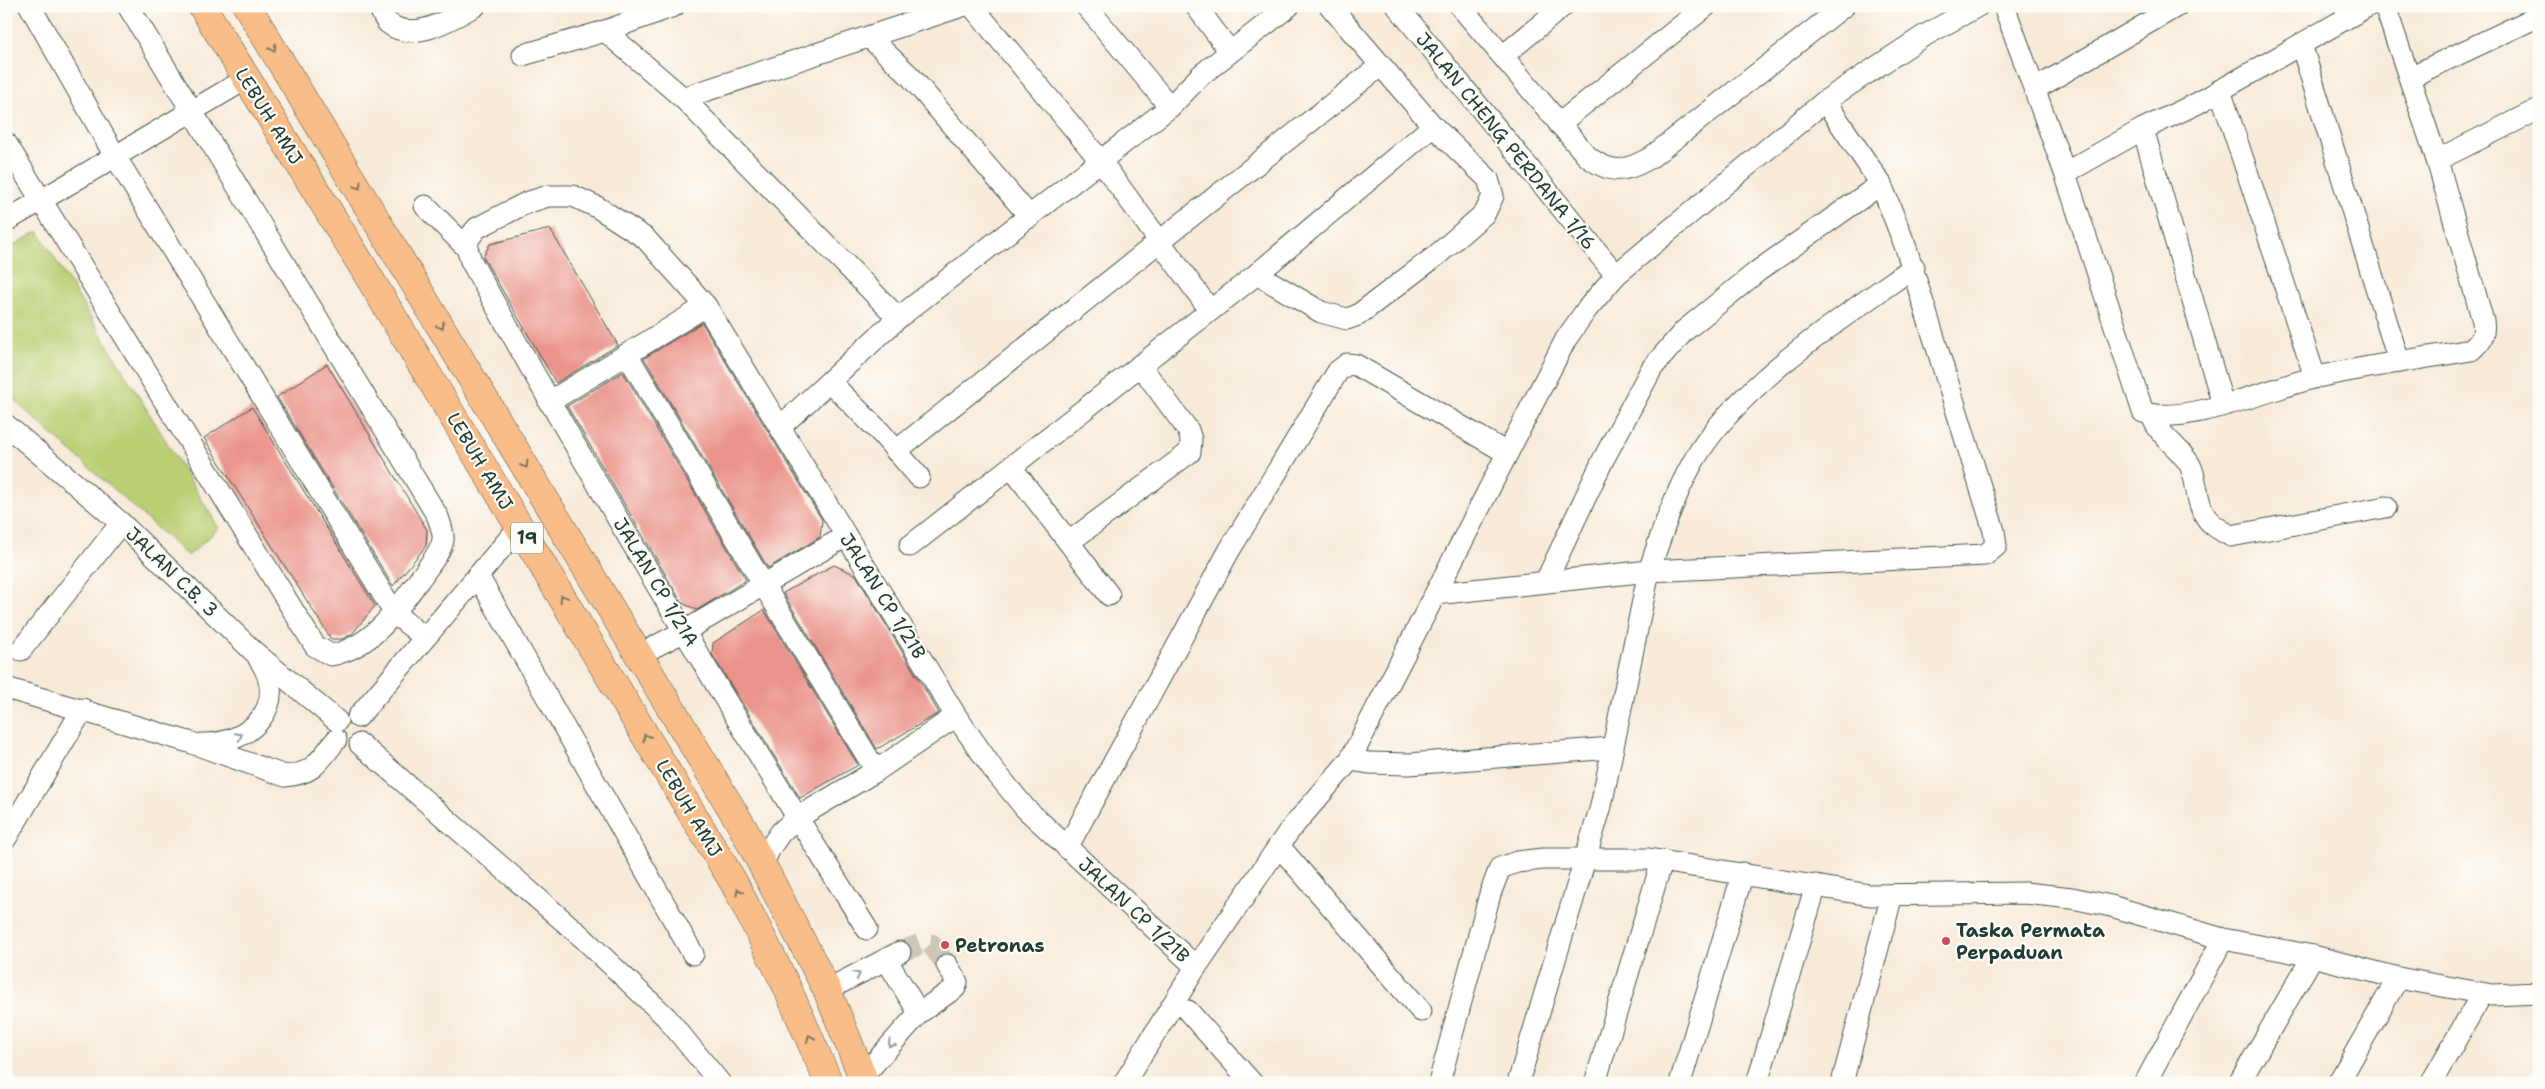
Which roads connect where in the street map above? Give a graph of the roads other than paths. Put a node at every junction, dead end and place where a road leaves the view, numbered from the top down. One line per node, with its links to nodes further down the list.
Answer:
1 (30, 6): 45 (street)
2 (128, 6): 40 (street)
3 (202, 6): 33 (highway, LEBUH AMJ / 19)
4 (248, 6): 93 (highway, LEBUH AMJ / 19, one-way to 93)
5 (378, 6): 6 (street)
6 (475, 6)
7 (674, 6): 25 (street)
8 (962, 6): 26 (street)
9 (972, 6): 46 (street)
10 (1086, 6): 38 (street)
11 (1196, 6): 28 (street)
12 (1289, 6): 28 (street)
13 (1330, 6): 31 (street)
14 (1396, 6): 58 (street, JALAN CHENG PERDANA 1/16)
15 (1460, 6): 30 (street)
16 (1563, 6): 30 (street)
17 (1706, 6): 41 (street)
18 (1844, 6): 41 (street)
19 (1978, 6): 37 (street)
20 (2004, 6): 34 (street)
21 (2177, 6): 34 (street)
22 (2368, 6): 27 (street)
23 (2385, 6): 32 (street)
24 (2539, 16): 32 (street)
25 (605, 31): 29 (street); 36 (street)
26 (870, 38): 36 (street); 52 (street)
27 (2301, 44): 35 (street); 63 (street)
28 (1230, 52): 38 (street)
29 (523, 55)
30 (1504, 56): 41 (street)
31 (1380, 66): 42 (street); 54 (street)
32 (2410, 77): 47 (street)
33 (246, 79): 40 (street); 78 (highway, LEBUH AMJ / 19)
34 (2035, 89): 48 (street)
35 (2220, 90): 43 (street); 65 (street)
36 (683, 98): 61 (street)
37 (1825, 101): 49 (street); 58 (street)
38 (1170, 107): 46 (street)
39 (2539, 109): 47 (street)
40 (193, 111): 45 (street); 88 (street)
41 (1559, 124)
42 (1433, 126): 57 (street); 57 (street)
43 (2143, 129): 48 (street); 68 (street)
44 (6, 143): 50 (street)
45 (115, 156): 50 (street); 88 (street)
46 (1100, 160): 52 (street); 54 (street)
47 (2437, 160): 63 (street)
48 (2065, 173): 69 (street)
49 (1881, 184): 56 (street); 84 (street)
50 (41, 200): 53 (street); 88 (street)
51 (425, 206): 55 (street)
52 (1030, 217): 61 (street)
53 (6, 221)
54 (1159, 242): 60 (street); 72 (street)
55 (468, 248): 59 (street, JALAN CP 1/21B); 67 (street, JALAN CP 1/21A)
56 (1914, 267): 82 (street); 82 (street)
57 (1257, 274): 60 (street)
58 (1616, 275): 73 (street)
59 (706, 306): 62 (street); 71 (street, JALAN CP 1/21B)
60 (1210, 310): 64 (street)
61 (898, 318): 66 (street)
62 (627, 354): 67 (street); 85 (street)
63 (2399, 362): 65 (street)
64 (1140, 365): 74 (street); 80 (street)
65 (2315, 377): 68 (street)
66 (830, 382): 71 (street); 72 (street)
67 (549, 402): 89 (street, JALAN CP 1/21A)
68 (2224, 405): 69 (street)
69 (2152, 415): 76 (street)
70 (6, 425): 77 (street, JALAN C.B. 3)
71 (780, 427): 79 (street, JALAN CP 1/21B)
72 (896, 451): 75 (street)
73 (1507, 454): 86 (street); 107 (street)
74 (1012, 468): 80 (street); 81 (street)
75 (919, 477)
76 (2386, 507)
77 (121, 523): 91 (street); 92 (street, JALAN C.B. 3)
78 (520, 526): 83 (street); 130 (highway, LEBUH AMJ / 19, one-way to 78)
79 (846, 536): 85 (street); 96 (street, JALAN CP 1/21B)
80 (1068, 542): 87 (street)
81 (910, 546)
82 (1648, 571): 84 (street); 101 (street)
83 (478, 576): 90 (street); 116 (street)
84 (1546, 581): 86 (street)
85 (762, 584): 89 (street); 103 (street)
86 (1436, 594): 102 (street)
87 (1109, 595)
88 (395, 614): 90 (street)
89 (685, 631): 93 (street); 104 (street, JALAN CP 1/21A)
90 (424, 637): 97 (street)
91 (21, 650)
92 (254, 651): 98 (street, JALAN C.B. 3); 99 (street, one-way to 92)
93 (638, 655): 110 (highway, LEBUH AMJ / 19)
94 (6, 688): 95 (street)
95 (83, 709): 99 (street); 105 (street)
96 (956, 716): 103 (street); 107 (street, JALAN CP 1/21B)
97 (358, 717): 98 (street); 100 (street)
98 (336, 730): 99 (street); 100 (street)
99 (192, 743)
100 (360, 744): 129 (street)
101 (1611, 748): 102 (street); 108 (street)
102 (1350, 760): 106 (street)
103 (876, 770): 104 (street)
104 (797, 818): 110 (street); 114 (street, JALAN CP 1/21A)
105 (6, 838)
106 (1279, 846): 119 (street); 125 (street)
107 (1067, 848): 119 (street, JALAN CP 1/21B)
108 (1586, 858): 109 (street); 132 (street); 133 (street)
109 (1662, 861): 111 (street); 134 (street)
110 (762, 866): 121 (highway, LEBUH AMJ / 19)
111 (1743, 873): 112 (street); 135 (street)
112 (1816, 885): 113 (street); 136 (street)
113 (1892, 895): 115 (street); 137 (street)
114 (867, 929)
115 (2222, 939): 117 (street); 138 (street)
116 (693, 954)
117 (2313, 956): 120 (street); 139 (street)
118 (947, 965): 126 (street)
119 (1196, 967): 128 (street)
120 (2398, 978): 122 (street); 140 (street)
121 (827, 990): 126 (street, one-way to 126); 127 (highway, LEBUH AMJ / 19)
122 (2482, 994): 123 (street); 141 (street)
123 (2539, 994)
124 (1188, 1011): 131 (street)
125 (1421, 1011)
126 (919, 1013): 127 (street, one-way to 127)
127 (864, 1079)
128 (1131, 1079)
129 (720, 1083)
130 (828, 1083)
131 (1252, 1083)
132 (1439, 1083)
133 (1518, 1083)
134 (1595, 1083)
135 (1680, 1083)
136 (1757, 1083)
137 (1842, 1083)
138 (2145, 1083)
139 (2240, 1083)
140 (2338, 1083)
141 (2431, 1083)

